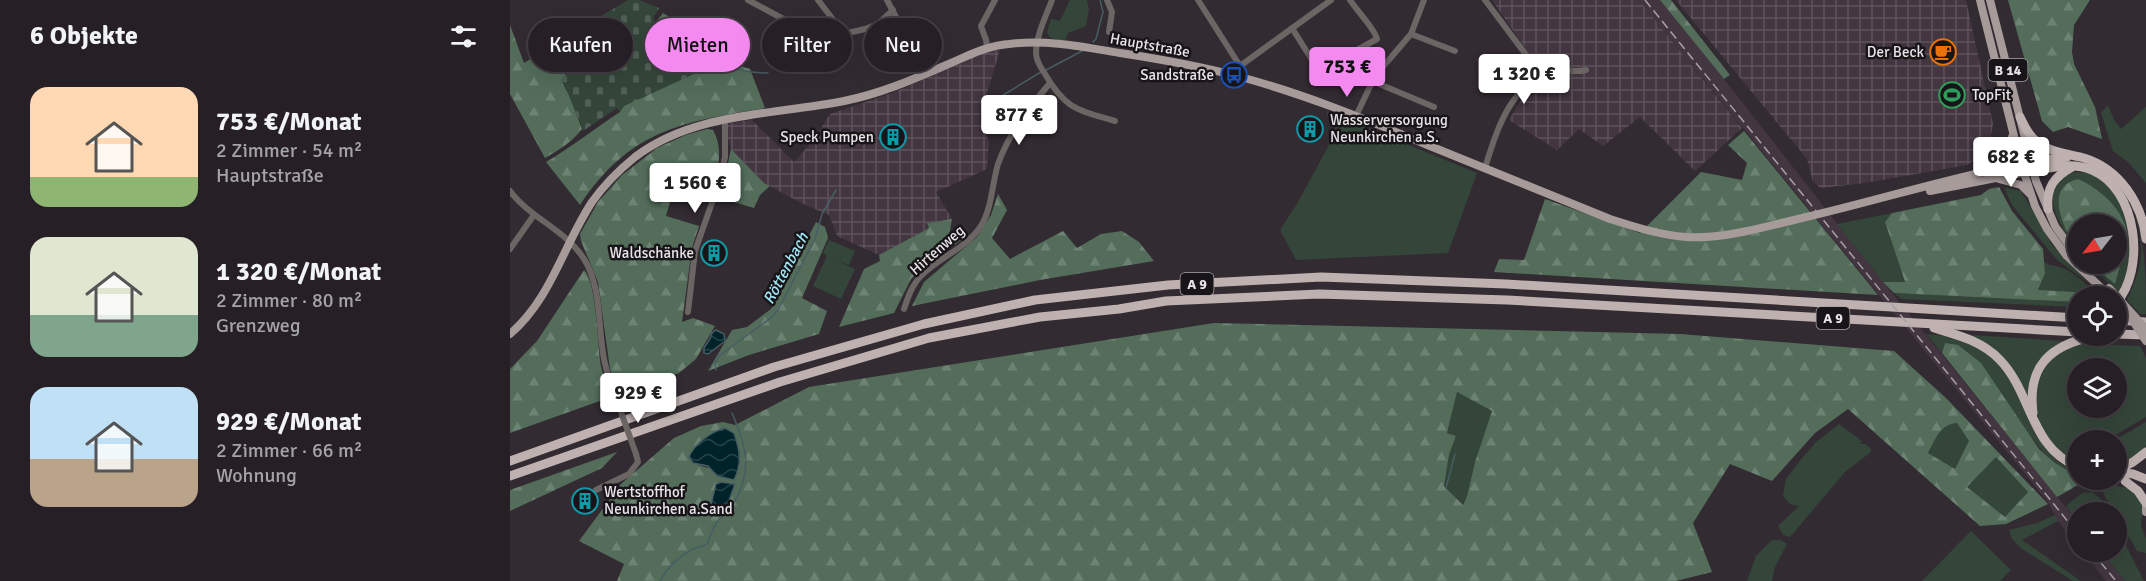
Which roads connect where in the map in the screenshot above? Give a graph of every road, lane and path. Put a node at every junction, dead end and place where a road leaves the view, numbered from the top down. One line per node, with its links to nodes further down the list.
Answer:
1 (748, 0): 15 (street)
2 (818, 0): 16 (street)
3 (887, 0): 14 (street)
4 (995, 0): 22 (street)
5 (1052, 0): 21 (street)
6 (1107, 0): 19 (street)
7 (1198, 0): 24 (street)
8 (1331, 0): 17 (street)
9 (1350, 0): 17 (street)
10 (1424, 0): 20 (street)
11 (1485, 0): 28 (street)
12 (1980, 0): 36 (main road, B 14)
13 (1990, 0): 33 (main road, B 14)
14 (893, 10): 18 (street); 26 (street)
15 (782, 18)
16 (832, 18)
17 (1292, 28): 24 (street)
18 (852, 32)
19 (1109, 32)
20 (1411, 34): 23 (street); 30 (street)
21 (1038, 42): 22 (main road, Hauptstraße); 27 (main road, Hauptstraße); 29 (street)
22 (987, 47): 26 (main road, Hauptstraße)
23 (1455, 51)
24 (1240, 66): 27 (street)
25 (1586, 70): 28 (street)
26 (921, 76): 34 (main road, Hauptstraße)
27 (1241, 76): 32 (main road, Hauptstraße)
28 (1542, 76): 39 (street)
29 (1048, 80): 35 (street); 53 (street, Hirtenweg)
30 (1372, 81): 31 (street); 32 (street)
31 (1434, 107)
32 (1356, 116): 39 (main road, Hauptstraße)
33 (2020, 117): 37 (highway); 38 (main road, B 14)
34 (725, 120): 46 (main road, Hauptstraße); 55 (street)
35 (1115, 121)
36 (2013, 133): 38 (main road, B 14); 40 (main road)
37 (2076, 162): 38 (highway); 43 (highway); 45 (highway); 52 (highway)
38 (2027, 167): 40 (main road, Hauptstraße); 42 (main road, B 14); 43 (main road, B 14)
39 (1485, 168): 40 (main road, Hauptstraße)
40 (1995, 173): 42 (main road)
41 (510, 191): 44 (street)
42 (2032, 197): 50 (main road, B 14)
43 (2048, 209): 47 (main road, B 14)
44 (534, 215): 46 (street); 48 (street)
45 (2146, 239)
46 (571, 243): 65 (main road, Hauptstraße); 81 (street, bridge)
47 (2067, 244)
48 (510, 249)
49 (2093, 274): 51 (main road, B 14)
50 (2101, 286)
51 (2103, 286)
52 (2127, 291)
53 (904, 309)
54 (2127, 310): 63 (main road, B 14, bridge)
55 (688, 312)
56 (2067, 314): 58 (highway)
57 (2127, 314): 68 (main road, bridge)
58 (2042, 316): 59 (highway, A 9); 73 (highway, A 9)
59 (2067, 317)
60 (2127, 321): 61 (highway)
61 (2146, 322)
62 (1917, 323): 64 (highway, A 9); 70 (highway); 76 (highway, A 9)
63 (2146, 329)
64 (2067, 331)
65 (510, 334)
66 (2127, 334): 67 (highway)
67 (2146, 335)
68 (2146, 341)
69 (2067, 344): 70 (highway)
70 (2034, 422): 72 (highway)
71 (2146, 452): 74 (highway)
72 (2067, 460)
73 (510, 461)
74 (2127, 466)
75 (2127, 474): 77 (highway)
76 (510, 476)
77 (2146, 479)
78 (2127, 480): 80 (highway)
79 (2127, 483): 82 (highway)
80 (2146, 484)
81 (596, 490)
82 (2146, 502): 83 (main road)
83 (2146, 512)

